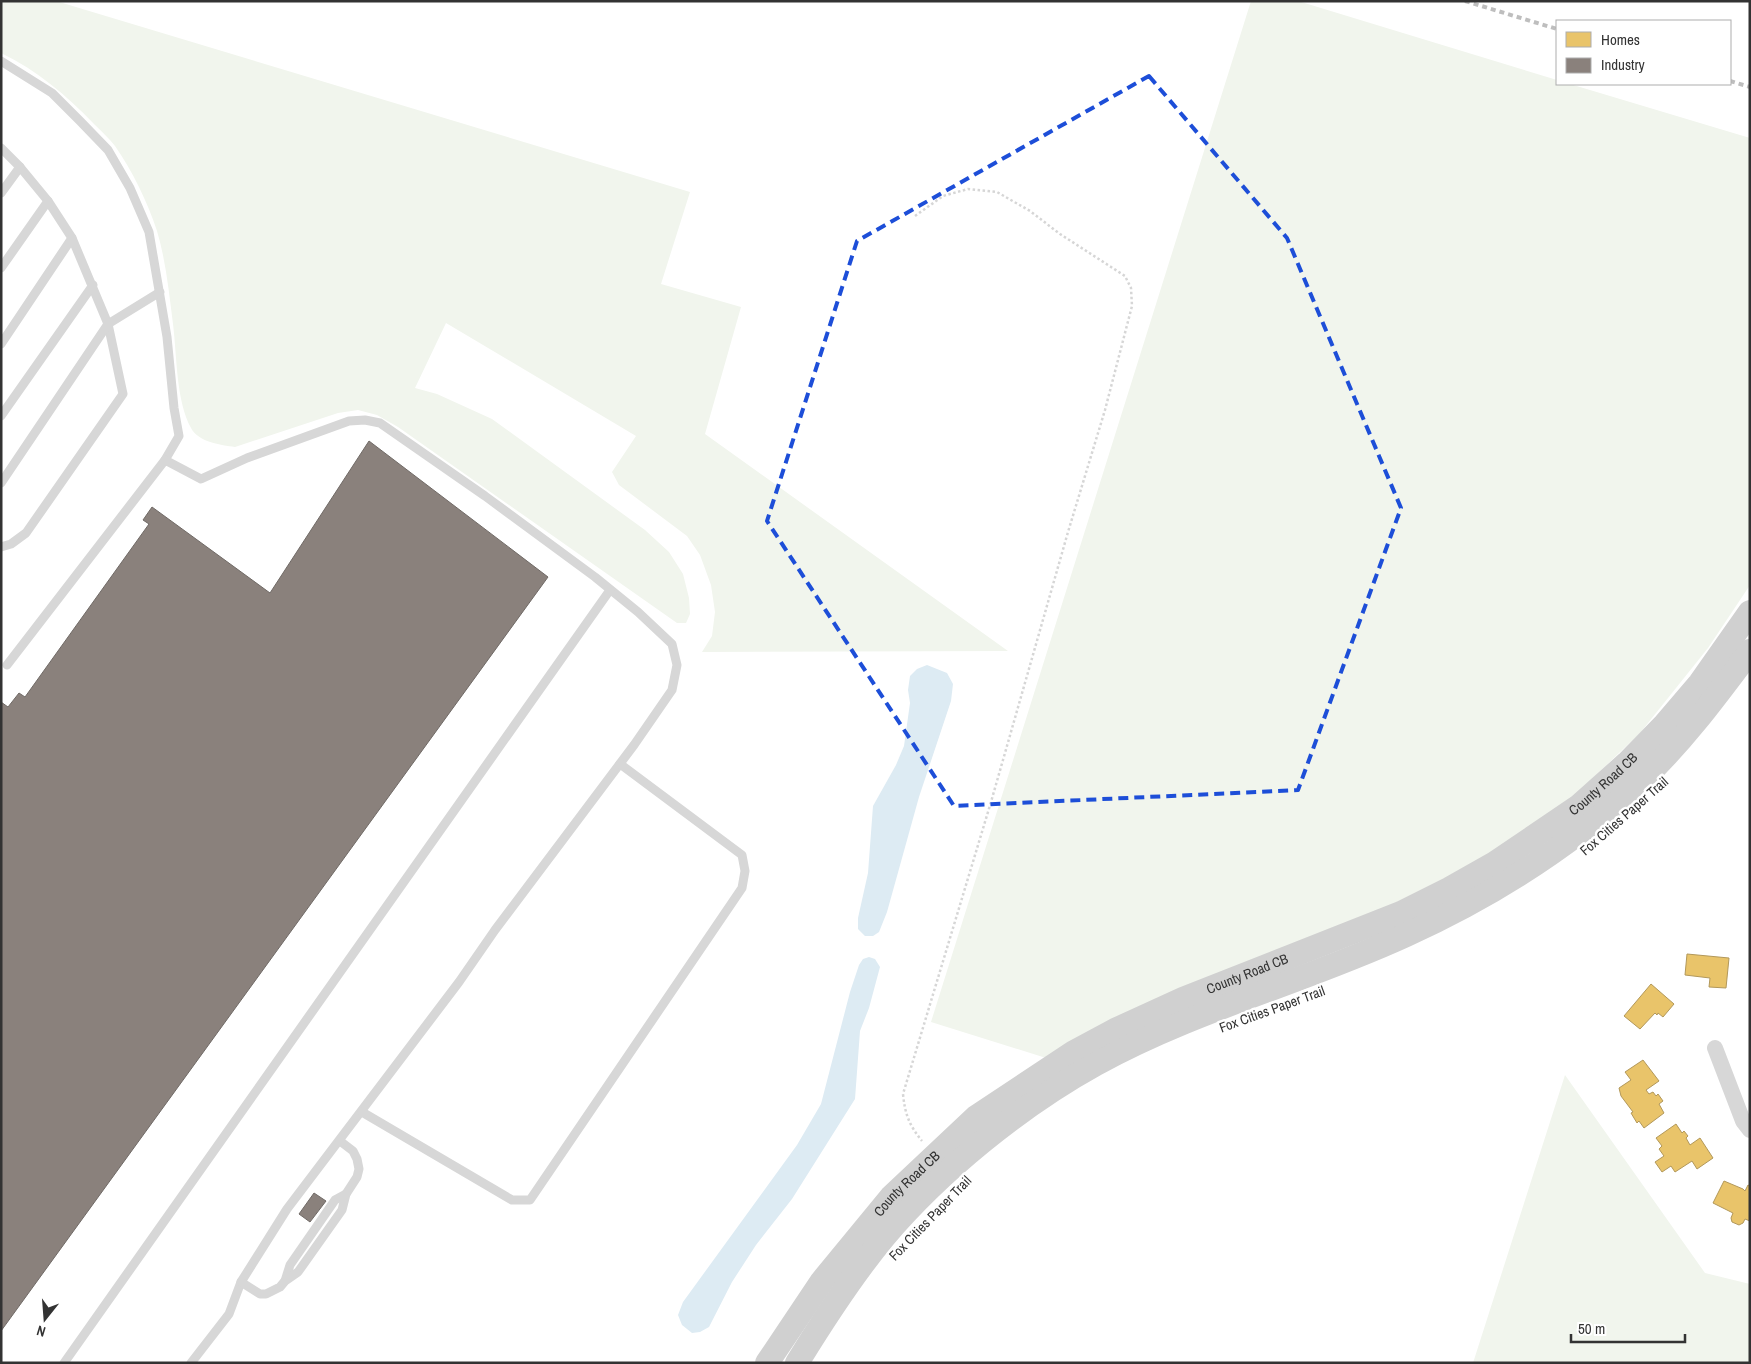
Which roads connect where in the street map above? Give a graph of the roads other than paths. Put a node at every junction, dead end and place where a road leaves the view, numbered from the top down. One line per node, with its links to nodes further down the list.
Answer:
1 (1, 61): 9 (lane)
2 (1, 148): 3 (lane)
3 (20, 167): 4 (lane); 5 (lane)
4 (1, 193)
5 (48, 201): 6 (lane); 7 (lane)
6 (72, 238): 8 (lane); 11 (lane)
7 (1, 268)
8 (93, 285): 10 (lane); 12 (lane)
9 (160, 292): 10 (lane); 13 (lane)
10 (108, 324): 14 (lane); 15 (lane)
11 (1, 344)
12 (1, 416)
13 (165, 460): 16 (lane); 19 (lane)
14 (1, 483)
15 (1, 547)
16 (610, 590): 20 (lane); 26 (lane)
17 (1750, 612): 28 (main road, County Road CB)
18 (1750, 652): 29 (main road, County Road CB)
19 (7, 665)
20 (620, 764): 22 (lane); 22 (lane)
21 (1715, 1048): 23 (street)
22 (362, 1112): 24 (lane)
23 (1750, 1130)
24 (340, 1141): 25 (lane); 25 (lane)
25 (241, 1282): 27 (lane)
26 (64, 1363)
27 (191, 1363)
28 (767, 1363)
29 (797, 1363)

